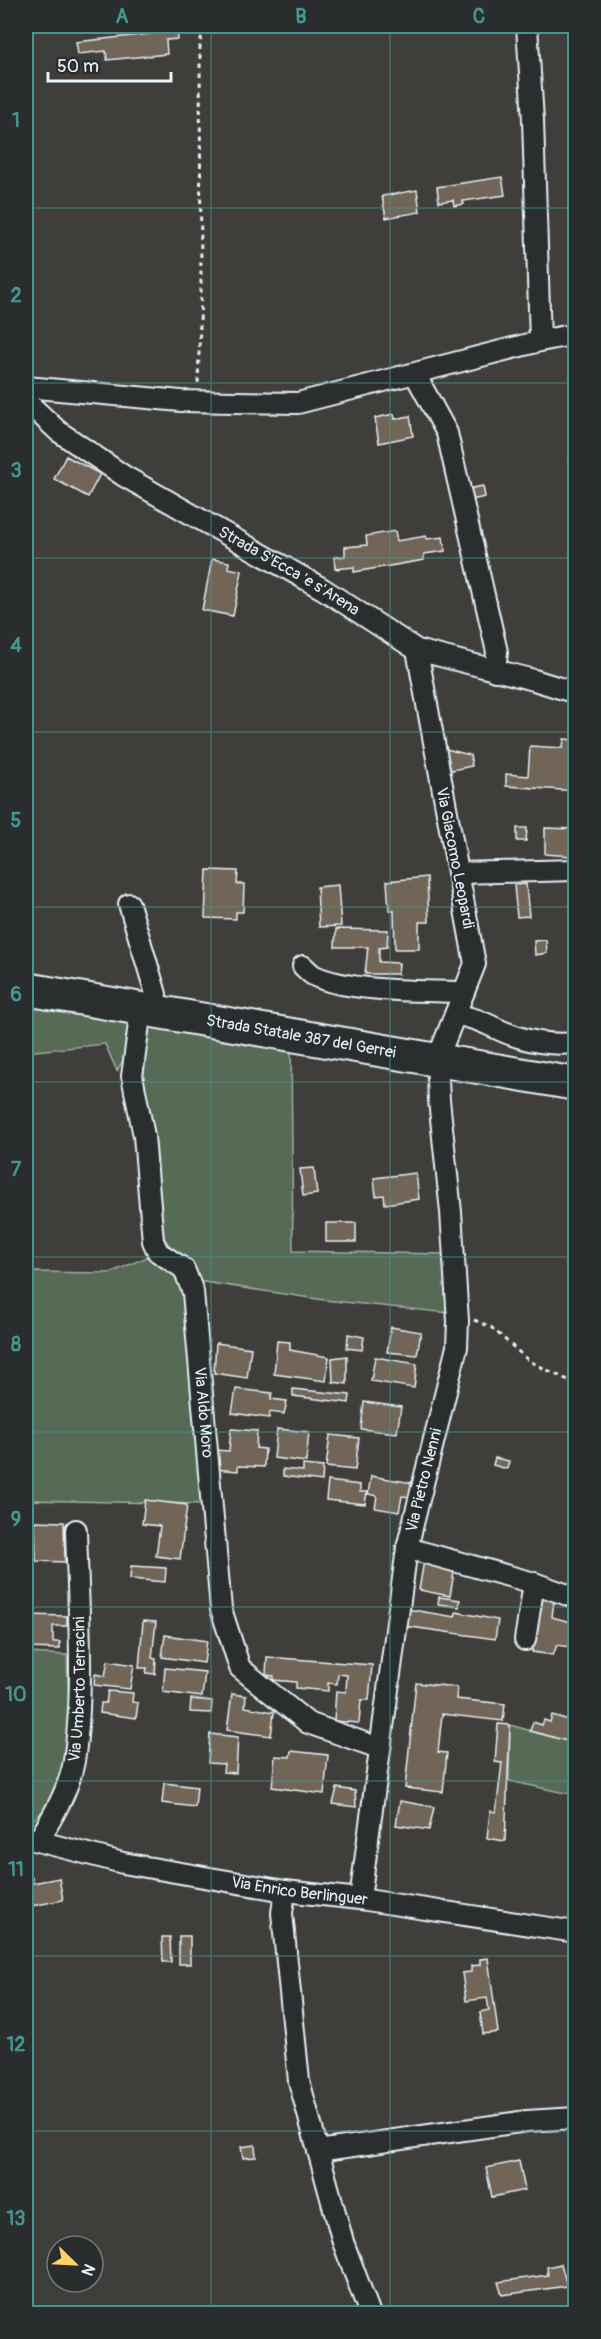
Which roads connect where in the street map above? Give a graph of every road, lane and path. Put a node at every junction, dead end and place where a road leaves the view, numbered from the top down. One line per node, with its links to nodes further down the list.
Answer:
1 (203, 26): 8 (path)
2 (527, 26): 4 (street)
3 (576, 334): 4 (street)
4 (540, 340): 5 (street)
5 (415, 374): 8 (street); 10 (street)
6 (26, 387): 8 (street)
7 (26, 400): 9 (street, Strada S'Ecca 'e s'Arena)
8 (191, 401)
9 (417, 650): 10 (street, Strada S'Ecca 'e s'Arena); 13 (street, Via Giacomo Leopardi)
10 (495, 671): 11 (street, Strada S'Ecca 'e s'Arena)
11 (576, 693)
12 (576, 870): 13 (street)
13 (458, 873): 17 (street, Via Giacomo Leopardi)
14 (129, 904): 18 (street, Via Aldo Moro)
15 (303, 966): 17 (street)
16 (26, 989): 18 (main road, Strada Statale 387 del Gerrei)
17 (464, 992): 19 (street, Via Giacomo Leopardi)
18 (147, 1010): 21 (main road, Strada Statale 387 del Gerrei); 30 (street, Via Aldo Moro)
19 (455, 1015): 20 (street); 21 (street, Via Giacomo Leopardi)
20 (576, 1043)
21 (437, 1060): 22 (main road, Strada Statale 387 del Gerrei); 23 (street, Via Pietro Nenni)
22 (576, 1084)
23 (457, 1316): 24 (path); 26 (street, Via Pietro Nenni)
24 (576, 1383)
25 (76, 1530): 31 (street, Via Umberto Terracini)
26 (407, 1548): 27 (street); 30 (street, Via Pietro Nenni)
27 (534, 1582): 28 (street); 29 (street)
28 (576, 1598)
29 (525, 1640)
30 (380, 1748): 33 (street, Via Pietro Nenni)
31 (32, 1839): 32 (street, Via Enrico Berlinguer)
32 (285, 1891): 33 (street, Via Enrico Berlinguer); 36 (street)
33 (360, 1899): 34 (street, Via Enrico Berlinguer)
34 (576, 1932)
35 (576, 2118): 36 (street)
36 (318, 2151): 37 (street)
37 (370, 2313)

